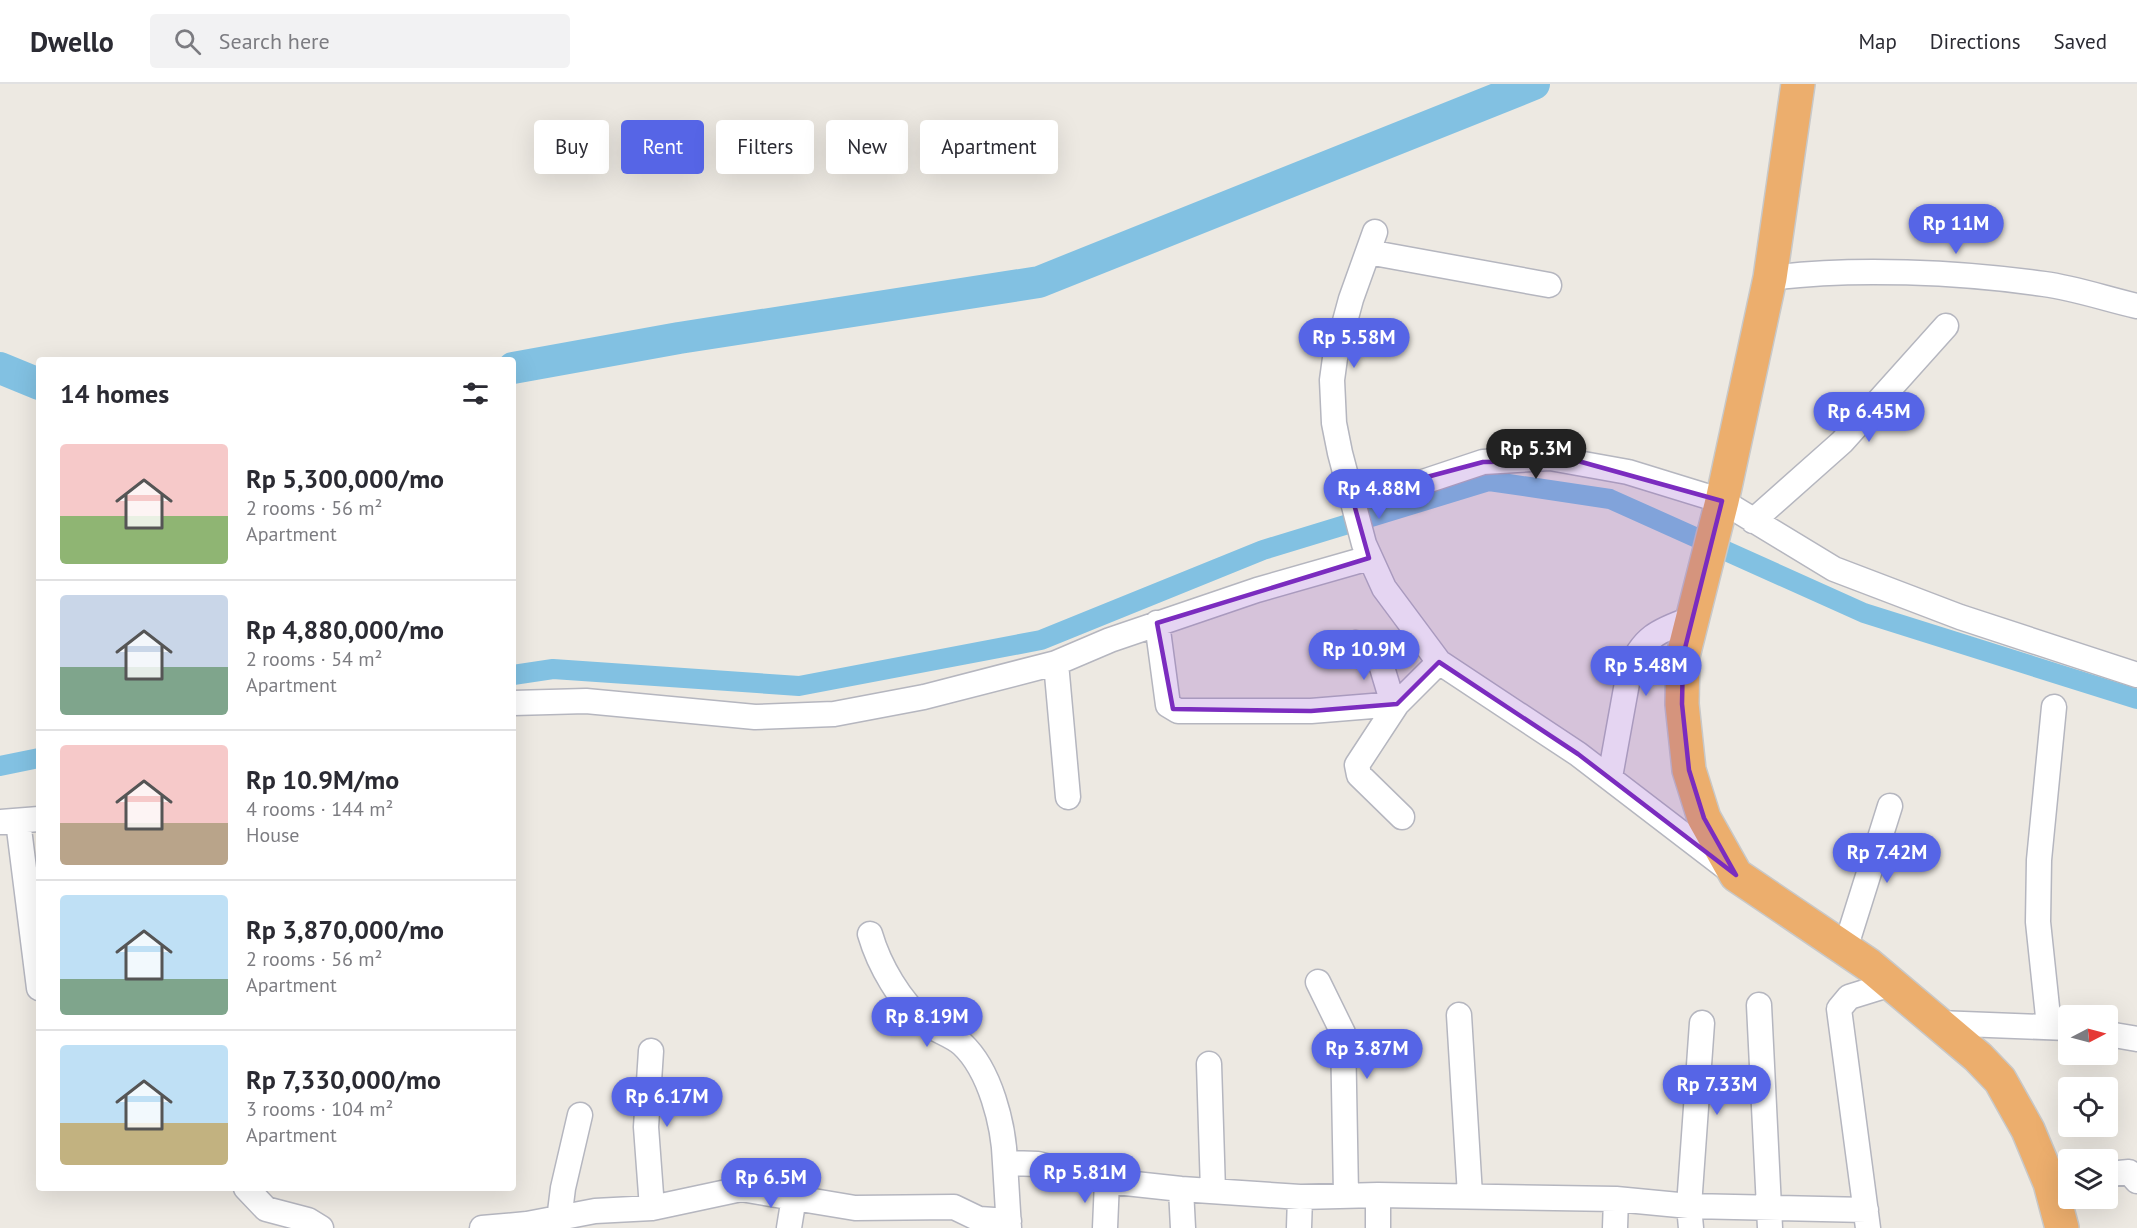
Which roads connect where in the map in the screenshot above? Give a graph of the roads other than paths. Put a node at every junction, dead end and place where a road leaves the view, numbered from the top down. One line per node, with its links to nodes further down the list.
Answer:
1 (1798, 84): 2 (highway)
2 (1770, 278): 4 (street); 7 (highway)
3 (1549, 285): 6 (street)
4 (2137, 306)
5 (1946, 326): 8 (street)
6 (1353, 502): 7 (street); 9 (street)
7 (1718, 512): 8 (street); 10 (highway)
8 (1753, 521): 15 (street)
9 (1367, 551): 11 (street); 13 (street)
10 (1691, 619): 19 (street); 24 (highway)
11 (1157, 623): 14 (street); 17 (street)
12 (1356, 643): 17 (street)
13 (1439, 662): 17 (street); 19 (street)
14 (1056, 663): 16 (street); 20 (street)
15 (2137, 675)
16 (516, 703)
17 (1395, 704): 22 (street)
18 (2054, 707): 32 (street)
19 (1610, 777): 24 (street)
20 (1068, 797)
21 (1890, 806): 26 (street)
22 (1402, 817)
23 (19, 821): 27 (street)
24 (1736, 875): 26 (highway)
25 (870, 934): 41 (street)
26 (1845, 949): 29 (highway)
27 (36, 963)
28 (1318, 982): 49 (street)
29 (1891, 984): 34 (highway); 59 (street)
30 (1759, 1005): 58 (street)
31 (1460, 1015): 51 (street)
32 (2058, 1022)
33 (1702, 1023): 57 (street)
34 (1938, 1023): 35 (street); 43 (highway)
35 (2058, 1027)
36 (2118, 1036): 37 (street)
37 (2137, 1039)
38 (651, 1051): 55 (street)
39 (1209, 1064): 47 (street)
40 (580, 1115): 60 (street)
41 (1005, 1162): 44 (street); 61 (street)
42 (2118, 1173): 45 (street)
43 (2058, 1180)
44 (1107, 1181): 46 (street); 65 (street)
45 (2137, 1181)
46 (1181, 1189): 47 (street); 66 (street)
47 (1213, 1191): 53 (street)
48 (256, 1192): 62 (street)
49 (1346, 1194): 50 (street); 53 (street)
50 (1378, 1195): 51 (street); 68 (street)
51 (1470, 1195): 54 (street)
52 (794, 1197): 55 (street); 61 (street); 64 (street)
53 (1300, 1197): 67 (street)
54 (1616, 1198): 57 (street); 69 (street)
55 (652, 1208): 60 (street)
56 (2061, 1209): 70 (highway)
57 (1690, 1217): 58 (street)
58 (1770, 1218): 59 (street)
59 (1867, 1219)
60 (559, 1222): 63 (street)
61 (1009, 1225)
62 (321, 1228)
63 (482, 1228)
64 (789, 1228)
65 (1105, 1228)
66 (1183, 1228)
67 (1299, 1228)
68 (1378, 1228)
69 (1615, 1228)
70 (2062, 1228)

